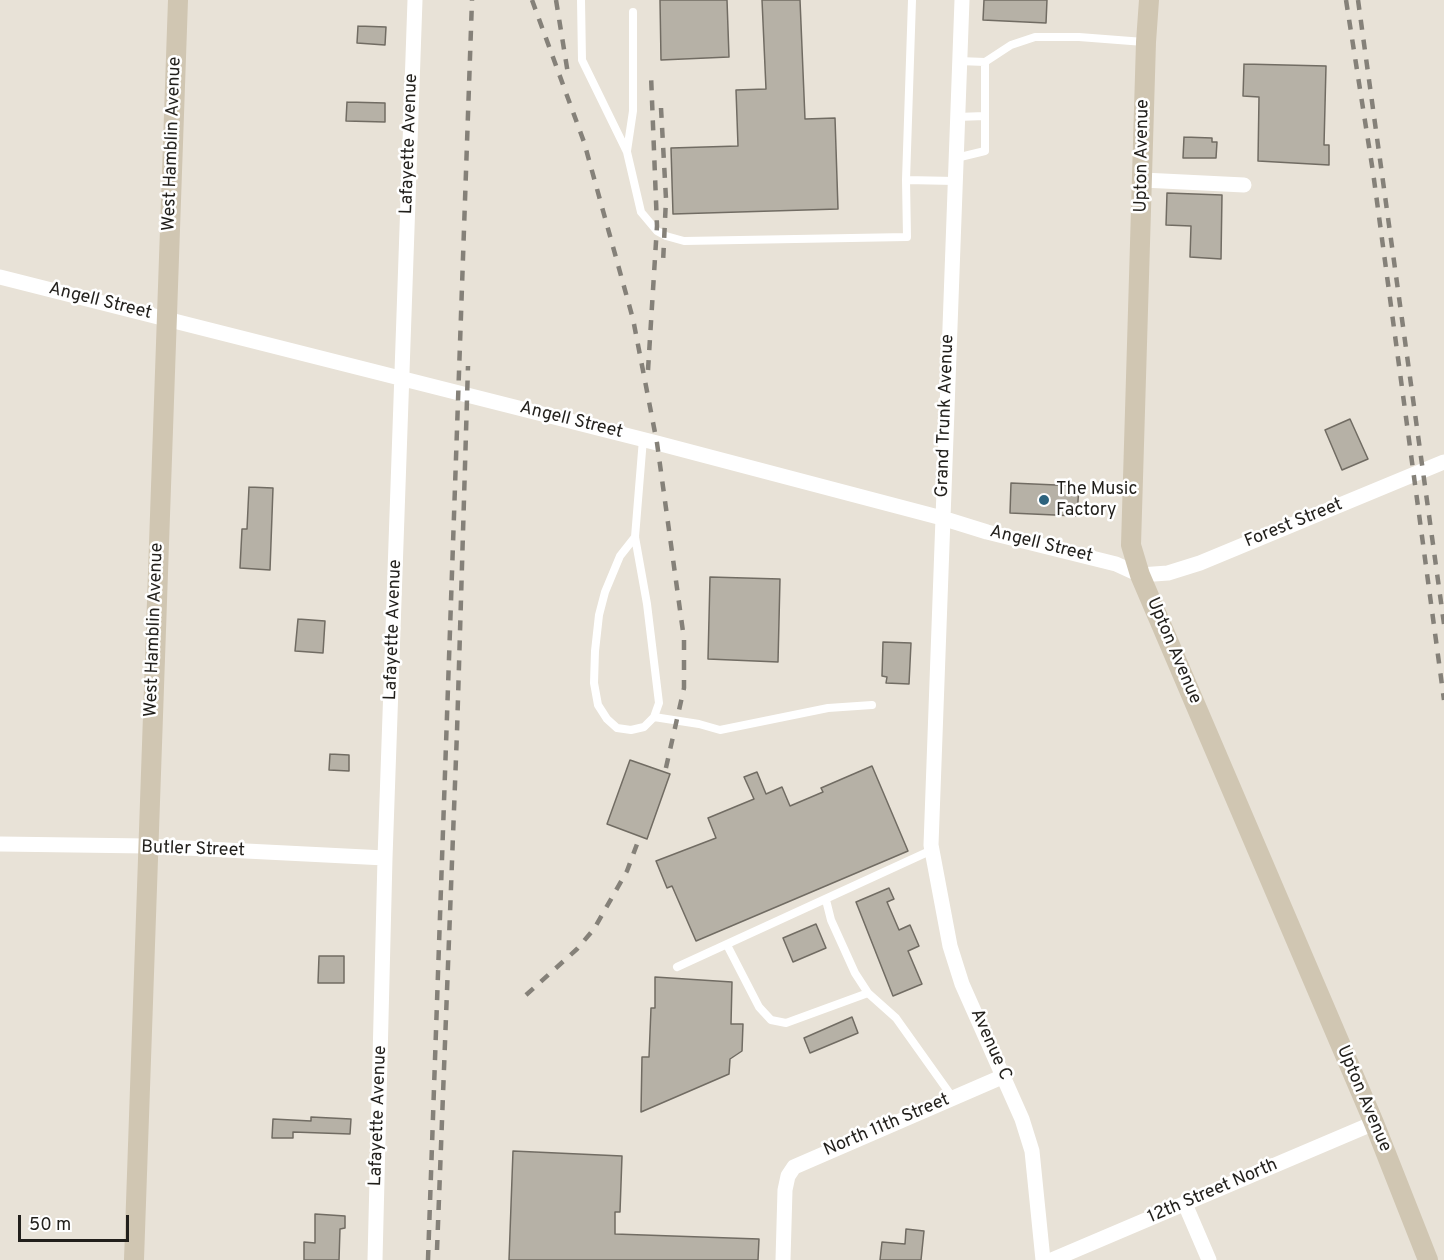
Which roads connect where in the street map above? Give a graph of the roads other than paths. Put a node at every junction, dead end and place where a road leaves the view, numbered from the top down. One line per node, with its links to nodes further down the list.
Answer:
1 (178, 0): 20 (street, West Hamblin Avenue)
2 (416, 0): 21 (street, Lafayette Avenue)
3 (582, 0): 13 (lane)
4 (912, 0): 15 (lane)
5 (962, 0): 9 (street, Grand Trunk Avenue)
6 (1149, 0): 8 (street, Upton Avenue)
7 (633, 12): 13 (lane)
8 (1146, 42): 10 (lane); 16 (street, Upton Avenue)
9 (959, 61): 10 (lane); 12 (street, Grand Trunk Avenue)
10 (985, 62): 11 (lane)
11 (985, 116): 12 (lane); 14 (lane)
12 (957, 117): 14 (street, Grand Trunk Avenue)
13 (627, 152): 15 (lane)
14 (956, 158): 17 (street, Grand Trunk Avenue)
15 (906, 180): 17 (lane)
16 (1143, 180): 18 (street); 26 (street, Upton Avenue)
17 (955, 181): 24 (street, Grand Trunk Avenue)
18 (1244, 185)
19 (0, 277): 20 (street, Angell Street)
20 (167, 318): 21 (street, Angell Street); 31 (street, West Hamblin Avenue)
21 (402, 378): 22 (street, Angell Street); 33 (street, Lafayette Avenue)
22 (643, 439): 24 (street, Angell Street); 25 (lane)
23 (1444, 462): 26 (street, Forest Street)
24 (942, 518): 26 (street, Angell Street); 29 (street, Grand Trunk Avenue)
25 (635, 537): 28 (lane); 28 (lane)
26 (1140, 575): 40 (street, Upton Avenue)
27 (872, 705): 28 (lane)
28 (654, 717)
29 (932, 832): 32 (street, Avenue C)
30 (0, 844): 31 (street, Butler Street)
31 (147, 846): 33 (street, Butler Street); 42 (street, West Hamblin Avenue)
32 (932, 850): 34 (lane); 38 (street, Avenue C)
33 (386, 858): 43 (street, Lafayette Avenue)
34 (826, 900): 35 (lane); 37 (lane)
35 (727, 945): 36 (lane); 37 (lane)
36 (677, 967)
37 (868, 993): 39 (lane)
38 (1004, 1076): 39 (street, North 11th Street); 45 (street, Avenue C)
39 (953, 1098): 44 (street, North 11th Street)
40 (1374, 1123): 41 (street, 12th Street North); 48 (street, Upton Avenue)
41 (1185, 1204): 46 (street, 12th Street North); 47 (street)
42 (134, 1260)
43 (375, 1260)
44 (783, 1260)
45 (1043, 1260)
46 (1052, 1260)
47 (1209, 1260)
48 (1428, 1260)

